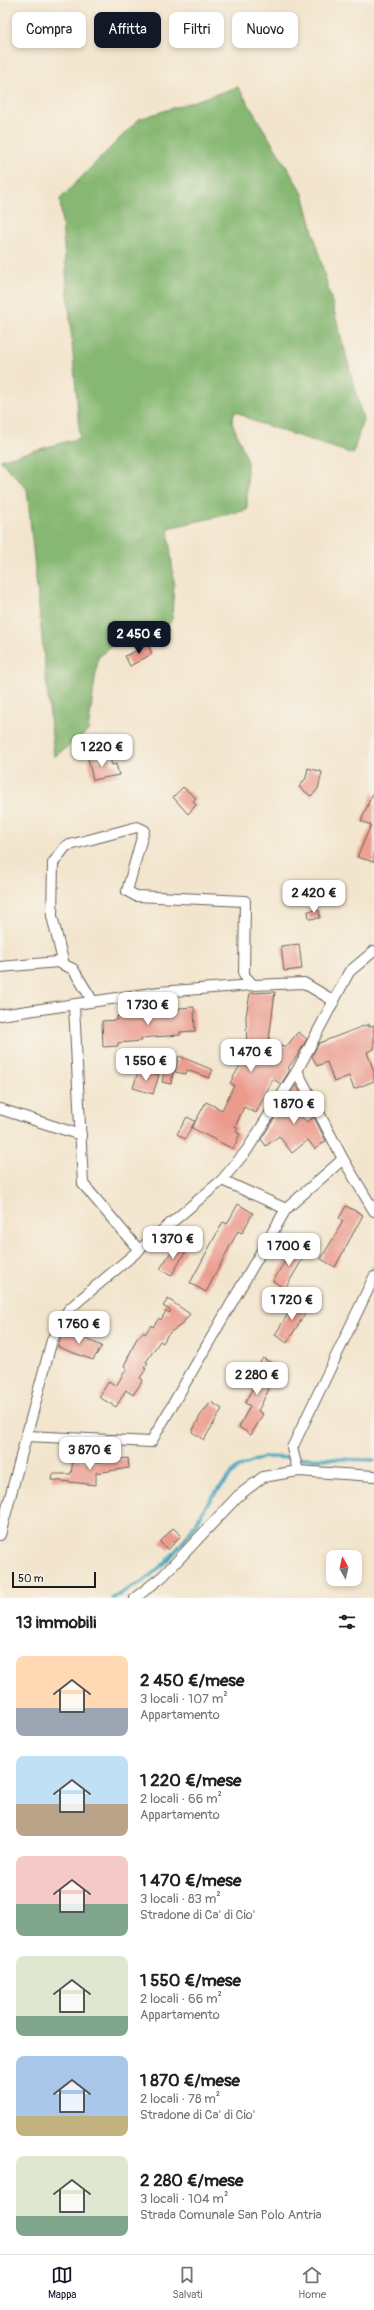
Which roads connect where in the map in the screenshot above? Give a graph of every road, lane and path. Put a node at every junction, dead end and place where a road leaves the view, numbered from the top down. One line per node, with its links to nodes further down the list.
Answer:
1 (374, 951): 6 (street)
2 (64, 965): 3 (street); 4 (street); 5 (street)
3 (0, 967)
4 (253, 985): 5 (street); 6 (street)
5 (92, 1000): 7 (street)
6 (334, 1001): 9 (street)
7 (74, 1006): 8 (street); 11 (street)
8 (0, 1015)
9 (297, 1071): 12 (street); 13 (street)
10 (0, 1109): 11 (street)
11 (80, 1135): 16 (street)
12 (343, 1159): 14 (street); 15 (street)
13 (222, 1180): 14 (street); 16 (street)
14 (286, 1209): 18 (street)
15 (374, 1211)
16 (138, 1249): 18 (street)
17 (374, 1277): 19 (street)
18 (27, 1436): 21 (street)
19 (298, 1471): 20 (street); 22 (street)
20 (374, 1476)
21 (0, 1536)
22 (134, 1598)

